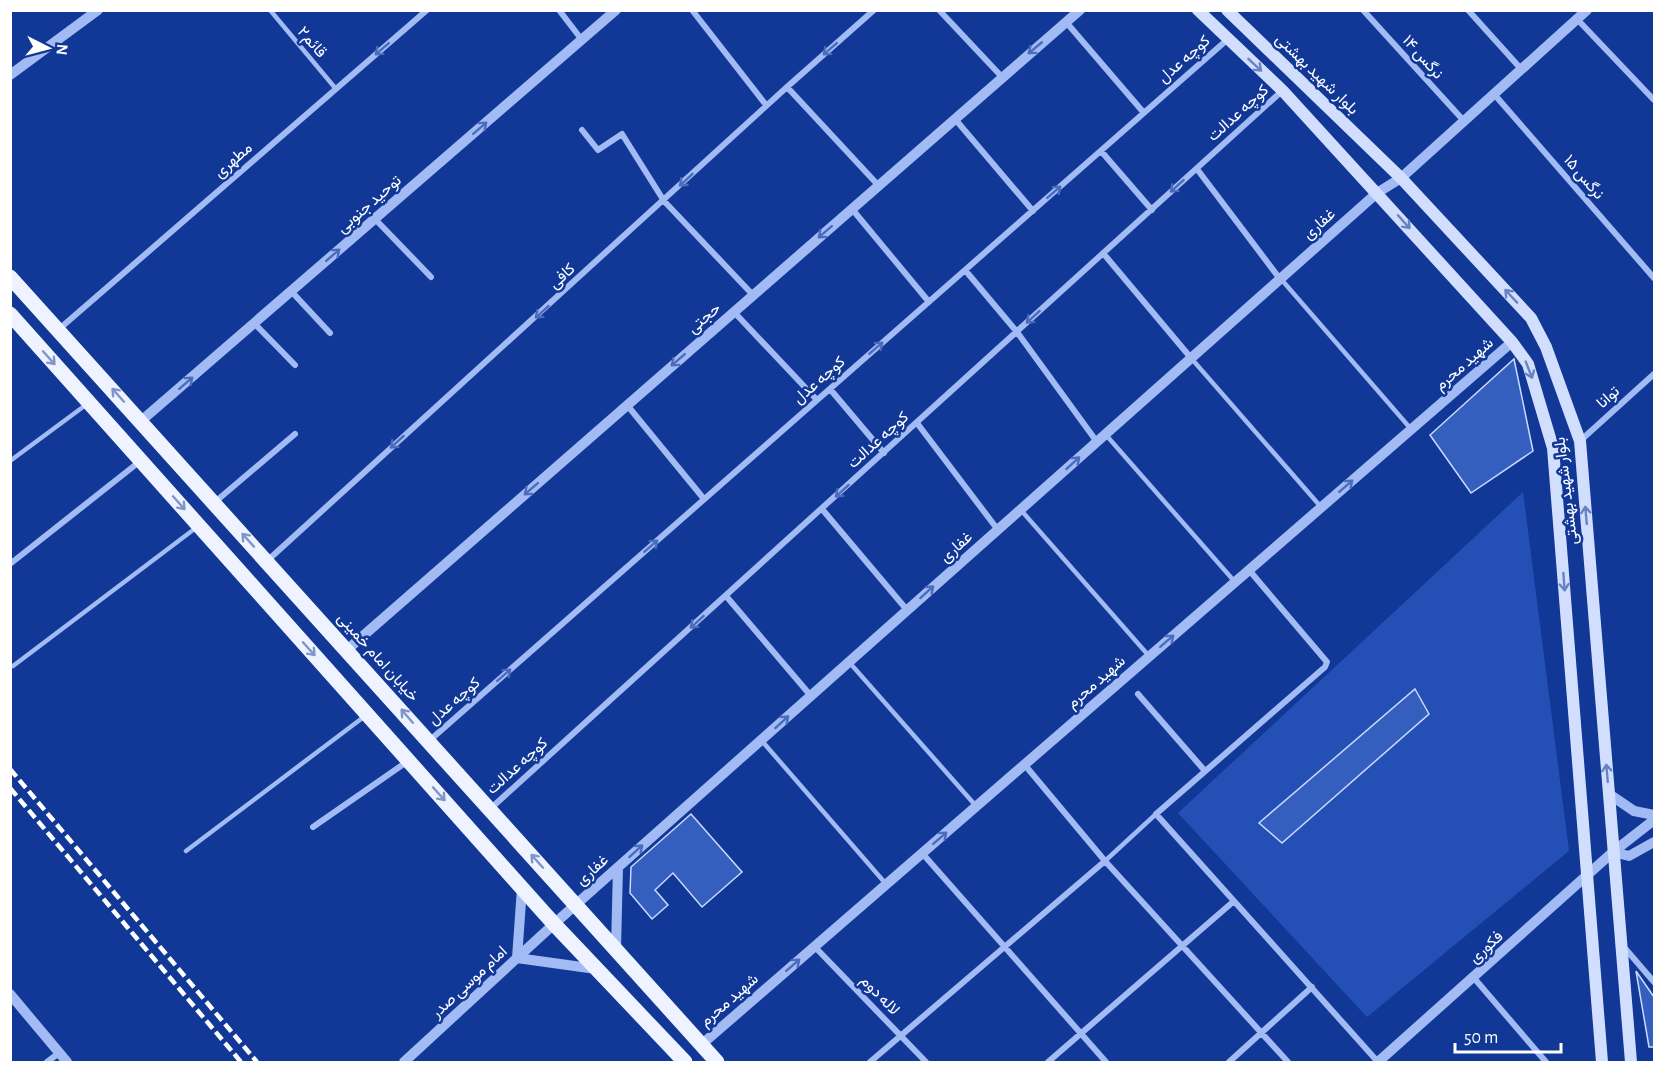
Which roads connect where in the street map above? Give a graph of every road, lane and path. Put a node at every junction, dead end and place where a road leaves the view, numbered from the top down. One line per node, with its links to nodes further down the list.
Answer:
1 (98, 10): 20 (street)
2 (270, 10): 23 (lane, قائم۲)
3 (427, 10): 23 (street, مطهری, one-way to 23)
4 (559, 10): 18 (street)
5 (616, 10): 18 (street, توحید جنوبی)
6 (692, 10): 27 (street)
7 (874, 10): 22 (street, کافی, one-way to 22)
8 (939, 10): 21 (street)
9 (1080, 10): 16 (street, حجتی)
10 (1197, 10): 17 (main road, بلوار شهید بهشتی)
11 (1227, 10): 34 (main road, بلوار شهید بهشتی)
12 (1363, 10): 30 (street, نرگس ۱۴)
13 (1468, 10): 19 (street)
14 (1587, 10): 15 (street)
15 (1577, 19): 19 (street); 26 (street)
16 (1066, 22): 21 (street, حجتی, one-way to 21); 28 (street)
17 (1228, 39): 24 (main road, بلوار شهید بهشتی, one-way to 24); 28 (street, کوچه عدل)
18 (582, 40): 41 (street, توحید جنوبی, one-way to 18)
19 (1522, 70): 25 (street)
20 (10, 75)
21 (1002, 77): 29 (street, حجتی)
22 (787, 87): 27 (street, کافی); 35 (street)
23 (336, 88): 54 (street, مطهری)
24 (1283, 91): 33 (street, کوچه عدالت); 36 (main road, بلوار شهید بهشتی)
25 (1494, 94): 30 (street); 46 (street, نرگس ۱۵)
26 (1654, 100)
27 (766, 105): 37 (street, کافی, one-way to 37)
28 (1144, 113): 32 (street, کوچه عدل)
29 (955, 119): 35 (street, حجتی); 40 (street)
30 (1464, 122): 34 (street)
31 (582, 129): 37 (street)
32 (1101, 151): 39 (street); 40 (street, کوچه عدل, one-way to 32)
33 (1197, 169): 39 (street, کوچه عدالت, one-way to 39); 47 (street)
34 (1401, 178): 36 (street, غفاری); 70 (main road, بلوار شهید بهشتی, one-way to 34)
35 (878, 185): 38 (street, حجتی)
36 (1377, 193): 47 (street, غفاری); 57 (main road, بلوار شهید بهشتی, one-way to 57)
37 (664, 201): 49 (street); 81 (street, کافی, one-way to 81)
38 (852, 209): 49 (street, حجتی, one-way to 49); 50 (street)
39 (1152, 210): 42 (street, کوچه عدالت)
40 (1033, 211): 43 (street, کوچه عدل)
41 (375, 219): 45 (street); 48 (street, توحید جنوبی, one-way to 41)
42 (1103, 253): 55 (street, کوچه عدالت, one-way to 55); 58 (street)
43 (965, 270): 50 (street, کوچه عدل); 55 (street)
44 (10, 277): 54 (main road, خیابان امام خمینی)
45 (431, 277)
46 (1654, 278)
47 (1280, 279): 58 (street, غفاری); 67 (lane)
48 (291, 291): 53 (street, توحید جنوبی); 56 (street)
49 (753, 295): 51 (street, حجتی)
50 (929, 302): 61 (street, کوچه عدل, one-way to 50)
51 (734, 312): 62 (street); 64 (street, حجتی, one-way to 64)
52 (13, 321): 63 (main road, one-way to 63)
53 (254, 323): 59 (street); 65 (street, توحید جنوبی, one-way to 53)
54 (58, 330): 65 (main road, خیابان امام خمینی, one-way to 54)
55 (1017, 332): 66 (street, کوچه عدالت); 69 (street)
56 (330, 333)
57 (1512, 342): 67 (street, شهید محرم); 111 (main road, بلوار شهید بهشتی, one-way to 111)
58 (1191, 357): 69 (street, غفاری); 76 (lane)
59 (295, 365)
60 (1654, 374): 70 (street, توانا)
61 (830, 389): 62 (street, کوچه عدل); 71 (street)
62 (818, 400): 74 (street, کوچه عدل)
63 (89, 402): 72 (main road); 73 (lane)
64 (627, 405): 74 (street); 87 (street, حجتی, one-way to 87)
65 (141, 421): 75 (main road, خیابان امام خمینی)
66 (917, 423): 71 (street, کوچه عدالت); 80 (street)
67 (1412, 429): 76 (street, شهید محرم, one-way to 67)
68 (295, 434): 75 (street)
69 (1101, 438): 78 (street, غفاری, one-way to 69); 84 (lane)
70 (1580, 441): 99 (main road, بلوار شهید بهشتی, one-way to 70)
71 (884, 453): 77 (street, کوچه عدالت, one-way to 77)
72 (141, 460): 79 (main road, one-way to 79); 82 (street)
73 (10, 461)
74 (704, 499): 95 (street, کوچه عدل, one-way to 74)
75 (215, 503): 81 (main road, خیابان امام خمینی, one-way to 75)
76 (1321, 507): 83 (street, شهید محرم)
77 (822, 509): 85 (street, کوچه عدالت); 86 (street)
78 (1020, 509): 80 (street, غفاری); 88 (lane)
79 (199, 525): 90 (lane); 93 (main road, one-way to 93)
80 (998, 530): 86 (street, غفاری, one-way to 80)
81 (267, 561): 87 (main road, خیابان امام خمینی)
82 (10, 564)
83 (1249, 570): 84 (street, شهید محرم); 98 (street)
84 (1235, 582): 88 (street, شهید محرم, one-way to 84)
85 (726, 596): 92 (street); 101 (street, کوچه عدالت, one-way to 101)
86 (907, 610): 89 (street, غفاری)
87 (348, 649): 95 (main road, خیابان امام خمینی, one-way to 87)
88 (1149, 656): 97 (street, شهید محرم)
89 (849, 662): 92 (street, غفاری); 100 (lane)
90 (13, 666)
91 (1138, 694): 98 (street)
92 (811, 696): 94 (street, غفاری, one-way to 92)
93 (367, 714): 96 (main road); 106 (lane)
94 (761, 740): 110 (street, غفاری, one-way to 94); 112 (lane)
95 (429, 741): 101 (main road, خیابان امام خمینی)
96 (409, 760): 104 (street); 113 (main road, one-way to 113)
97 (1024, 764): 100 (street, شهید محرم); 109 (street)
98 (1205, 771): 102 (street)
99 (1609, 794): 103 (street); 107 (main road, بلوار شهید بهشتی)
100 (976, 806): 108 (street, شهید محرم, one-way to 100)
101 (490, 809): 115 (main road, خیابان امام خمینی, one-way to 101)
102 (1156, 814): 109 (lane); 114 (street)
103 (1654, 817): 107 (street, فکوری)
104 (313, 827)
105 (1654, 842): 107 (street)
106 (186, 851)
107 (1614, 852): 111 (street, فکوری); 119 (main road, بلوار شهید بهشتی)
108 (922, 853): 112 (street, شهید محرم); 120 (street)
109 (1105, 861): 117 (street); 120 (street)
110 (618, 867): 115 (street, غفاری); 121 (street)
111 (1586, 878): 124 (street, فکوری); 146 (main road, بلوار شهید بهشتی)
112 (886, 884): 118 (street, شهید محرم)
113 (522, 888): 116 (main road); 122 (street)
114 (1234, 901): 117 (street); 126 (street)
115 (576, 904): 116 (street, غفاری); 121 (main road, خیابان امام خمینی)
116 (554, 924): 122 (street, امام موسی صدر); 123 (main road)
117 (1182, 945): 128 (street); 129 (street)
118 (814, 946): 130 (street, لاله دوم); 131 (street, شهید محرم, one-way to 118)
119 (1623, 946): 125 (street); 147 (main road, بلوار شهید بهشتی)
120 (1005, 947): 128 (street); 130 (street)
121 (616, 948): 131 (main road, خیابان امام خمینی)
122 (517, 958): 123 (street); 135 (street, امام موسی صدر)
123 (596, 969): 136 (main road)
124 (1474, 978): 144 (street, فکوری); 145 (street)
125 (1654, 981)
126 (1312, 987): 129 (street); 144 (street)
127 (10, 994): 132 (street)
128 (1081, 1033): 140 (street); 141 (street)
129 (1260, 1034): 142 (street); 143 (street)
130 (900, 1036): 138 (street); 139 (street, لاله دوم)
131 (701, 1045): 137 (main road, خیابان امام خمینی)
132 (59, 1053): 133 (street); 134 (street)
133 (47, 1062)
134 (67, 1062)
135 (404, 1062)
136 (685, 1062)
137 (717, 1062)
138 (870, 1062)
139 (926, 1062)
140 (1048, 1062)
141 (1106, 1062)
142 (1229, 1062)
143 (1288, 1062)
144 (1378, 1062)
145 (1546, 1062)
146 (1602, 1062)
147 (1631, 1062)

